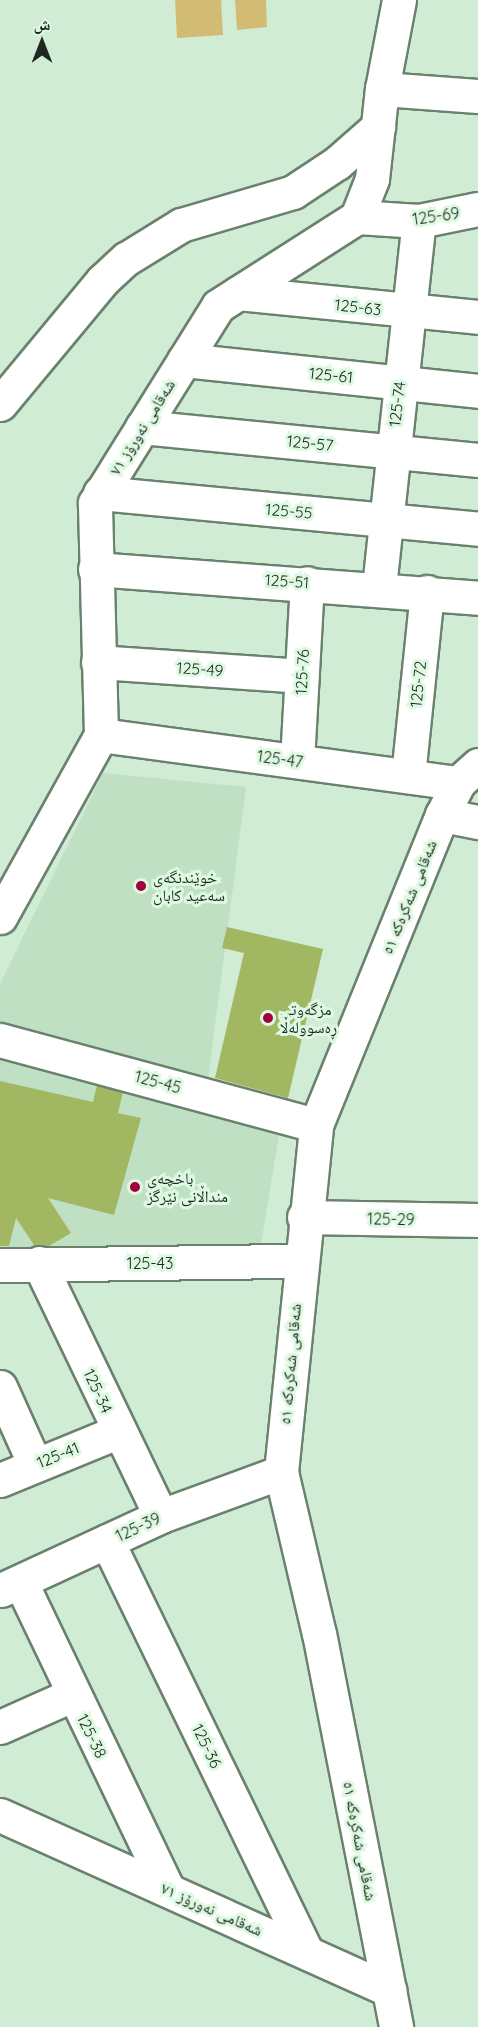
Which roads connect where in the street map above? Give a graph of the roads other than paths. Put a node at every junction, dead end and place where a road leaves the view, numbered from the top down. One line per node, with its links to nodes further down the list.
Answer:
1 (399, 0): 2 (street)
2 (382, 89): 3 (street); 4 (street)
3 (478, 96)
4 (378, 126): 6 (street); 14 (street)
5 (478, 209): 7 (street, 125-69)
6 (357, 217): 7 (street, 125-69); 8 (street, شەقامی نەورۆز ٧١)
7 (419, 221): 9 (street, 125-74)
8 (238, 293): 9 (street, 125-63); 11 (street, شەقامی نەورۆز ٧١)
9 (408, 312): 10 (street, 125-63); 12 (street, 125-74)
10 (478, 317)
11 (184, 360): 12 (street, 125-61); 15 (street, شەقامی نەورۆز ٧١)
12 (400, 383): 13 (street, 125-61); 16 (street, 125-74)
13 (478, 391)
14 (0, 405)
15 (142, 427): 16 (street, 125-57); 18 (street, شەقامی نەورۆز ٧١)
16 (391, 451): 17 (street, 125-57); 19 (street, 125-74)
17 (478, 460)
18 (100, 493): 19 (street, 125-55); 21 (street, شەقامی نەورۆز ٧١)
19 (385, 520): 20 (street, 125-55); 23 (street, 125-74)
20 (478, 529)
21 (95, 569): 22 (street, 125-51); 26 (street, شەقامی نەورۆز ٧١)
22 (307, 583): 23 (street, 125-51); 27 (street, 125-76)
23 (379, 587): 24 (street, 125-51)
24 (427, 592): 25 (street, 125-51); 31 (street, 125-72)
25 (478, 598)
26 (98, 662): 27 (street, 125-49); 28 (street, شەقامی نەورۆز ٧١)
27 (302, 676): 29 (street, 125-76)
28 (101, 735): 29 (street, 125-47); 34 (street)
29 (297, 761): 31 (street, 125-47)
30 (468, 774): 31 (street, 125-47); 32 (street, شەقامی شەکرەکە ٥١)
31 (408, 776)
32 (442, 815): 33 (street); 36 (street, شەقامی شەکرەکە ٥١)
33 (478, 822)
34 (0, 917)
35 (0, 1040): 36 (street, 125-45)
36 (316, 1125): 37 (street, شەقامی شەکرەکە ٥١)
37 (304, 1217): 38 (street, 125-29); 39 (street, شەقامی شەکرەکە ٥١)
38 (478, 1220)
39 (300, 1261): 40 (street, 125-43); 45 (street, شەقامی شەکرەکە ٥١)
40 (39, 1263): 41 (street, 125-43); 43 (street, 125-34)
41 (0, 1265)
42 (0, 1387): 44 (street)
43 (117, 1432): 44 (street, 125-41); 47 (street, 125-34)
44 (35, 1465): 46 (street, 125-41)
45 (281, 1472): 47 (street, 125-39); 55 (street, شەقامی شەکرەکە ٥١)
46 (0, 1480)
47 (161, 1516): 48 (street, 125-39)
48 (107, 1541): 49 (street, 125-39); 54 (street, 125-36)
49 (10, 1587): 50 (street, 125-38)
50 (72, 1695): 51 (street); 53 (street, 125-38)
51 (0, 1727)
52 (0, 1815): 53 (street, شەقامی نەورۆز ٧١)
53 (167, 1888): 54 (street, شەقامی نەورۆز ٧١)
54 (307, 1952): 55 (street, شەقامی نەورۆز ٧١)
55 (389, 1990): 56 (street)
56 (396, 2027)

